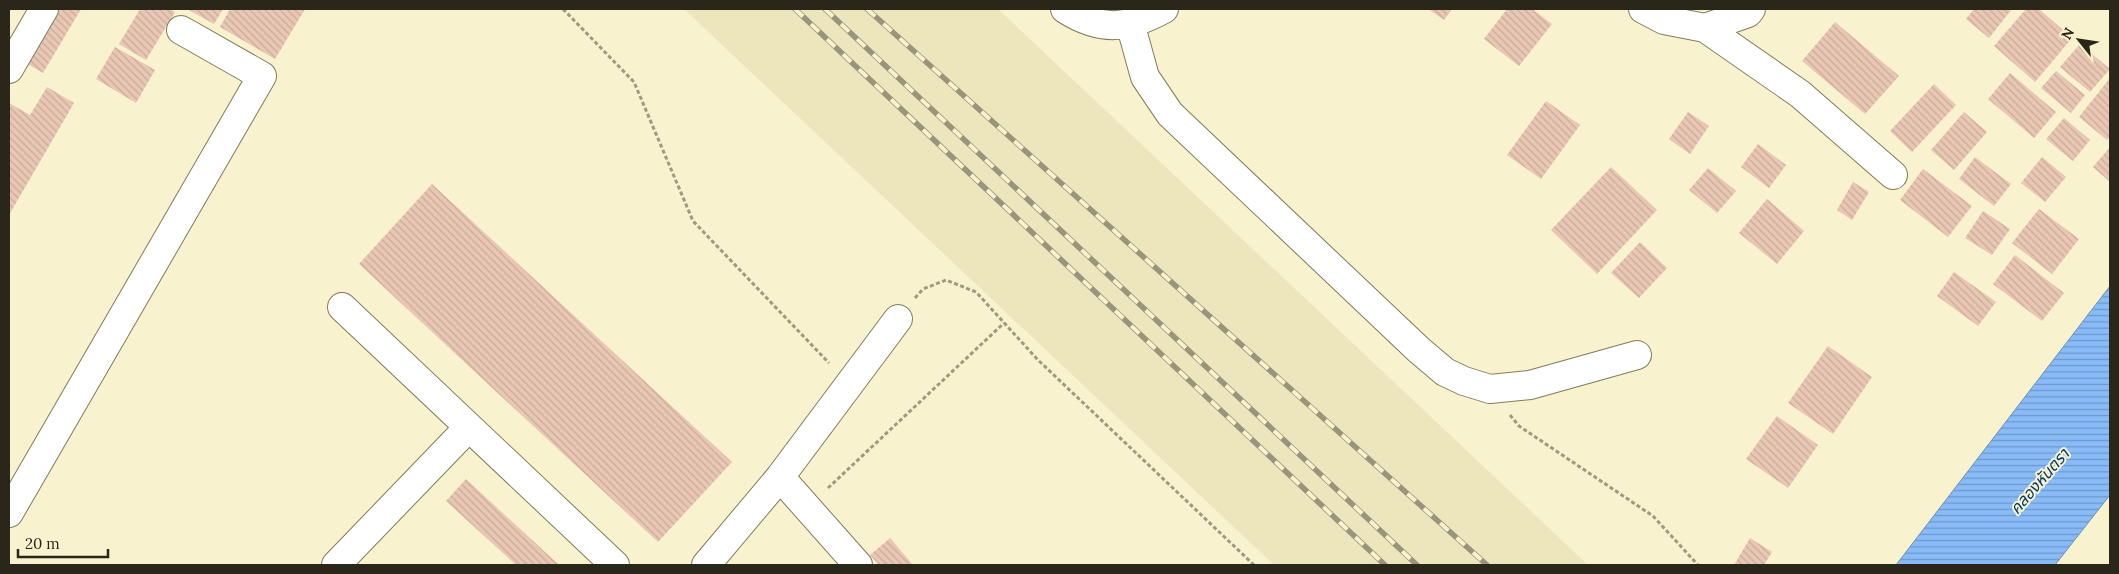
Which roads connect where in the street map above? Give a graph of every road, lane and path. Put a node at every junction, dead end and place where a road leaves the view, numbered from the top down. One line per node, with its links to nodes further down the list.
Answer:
1 (44, 9): 10 (street)
2 (563, 9): 16 (path)
3 (1065, 9): 7 (street)
4 (1164, 9): 7 (street)
5 (1643, 9): 8 (street)
6 (1751, 9): 8 (street)
7 (1130, 23): 17 (street)
8 (1706, 28): 11 (street)
9 (181, 30): 21 (street)
10 (9, 69)
11 (1893, 174)
12 (342, 307): 18 (street)
13 (898, 319): 14 (path); 16 (street)
14 (1004, 323): 20 (path); 26 (path)
15 (1637, 355): 17 (street)
16 (849, 385): 19 (street)
17 (1490, 389): 27 (path)
18 (468, 427): 22 (street); 23 (street)
19 (780, 477): 20 (street); 24 (street)
20 (807, 507): 25 (street)
21 (9, 513)
22 (336, 565)
23 (615, 565)
24 (706, 565)
25 (858, 565)
26 (1254, 565)
27 (1698, 565)

